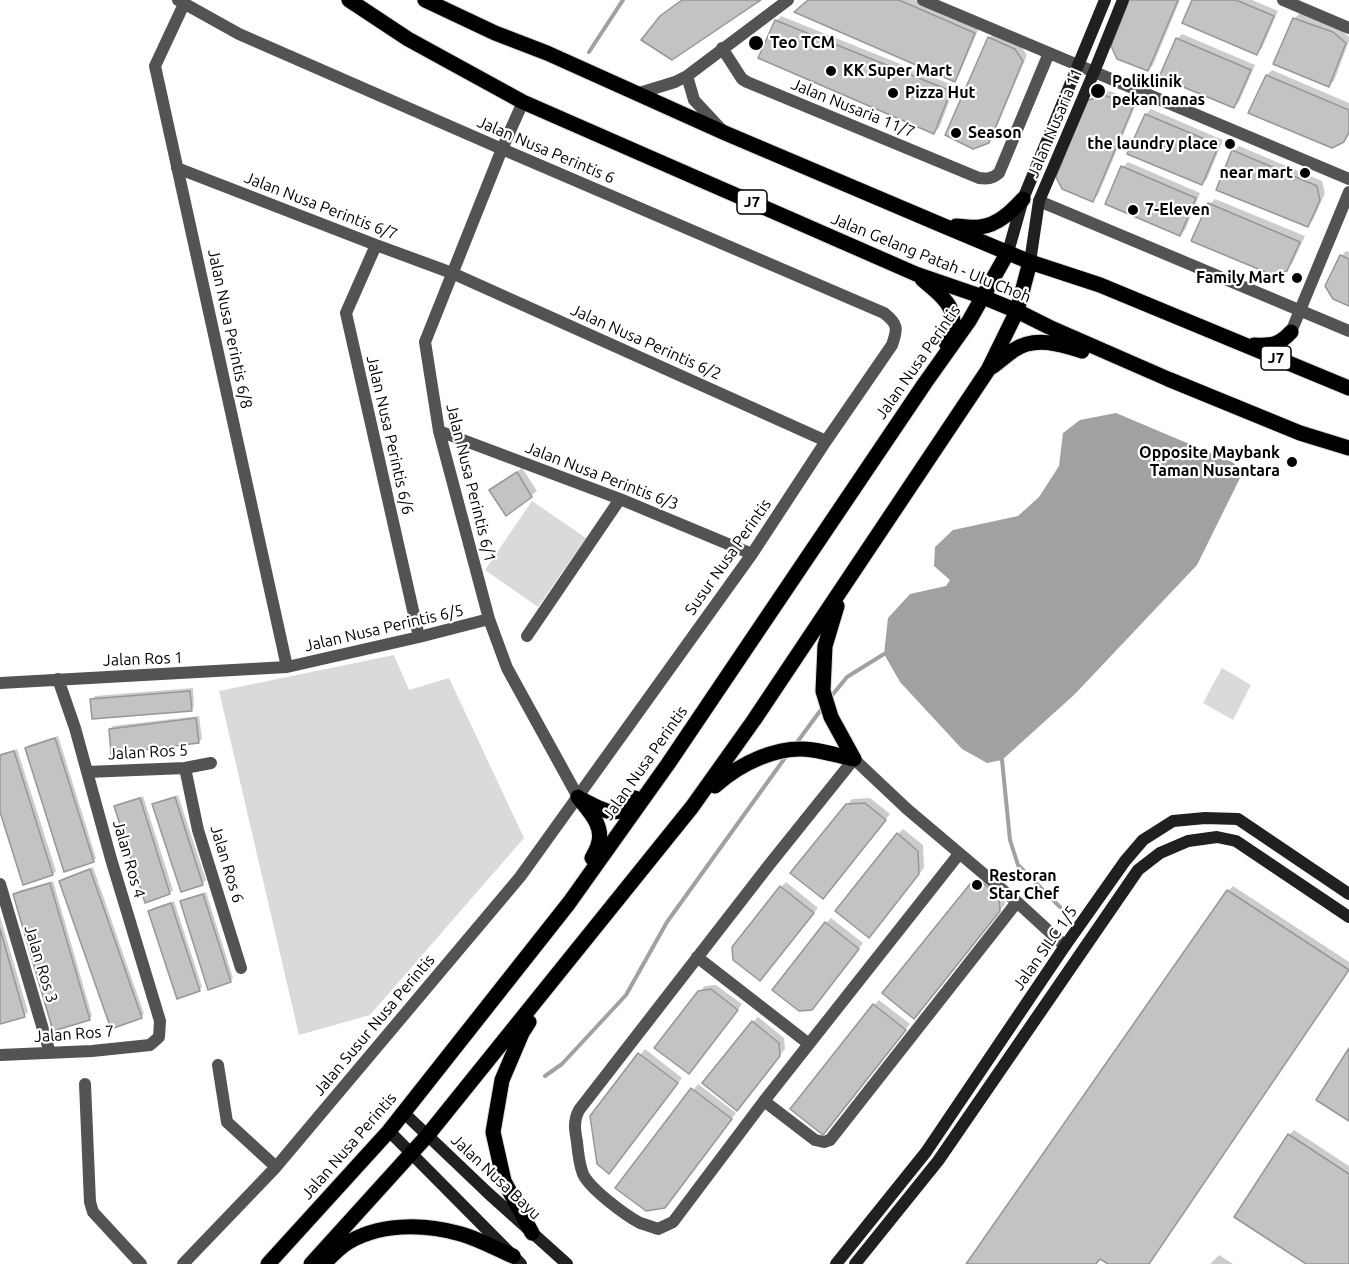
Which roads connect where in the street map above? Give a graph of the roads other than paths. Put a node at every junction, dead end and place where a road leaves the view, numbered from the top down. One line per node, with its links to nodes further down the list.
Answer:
1 (348, 0): 16 (main road, Jalan Gelang Patah - Ulu Choh / J7)
2 (425, 0): 15 (main road, Jalan Gelang Patah - Ulu Choh / J7)
3 (788, 0): 10 (street)
4 (923, 0): 11 (street)
5 (1105, 0): 12 (street, Jalan Nusaria 11)
6 (1123, 0): 13 (street, Jalan Nusaria 11)
7 (1283, 0): 9 (street)
8 (181, 2): 18 (street, Jalan Nusa Perintis 6); 19 (street, Jalan Nusa Perintis 6/8)
9 (1349, 28)
10 (722, 48): 11 (street, Jalan Nusaria 11/7); 14 (street)
11 (1049, 52): 12 (street)
12 (1078, 65): 13 (street); 22 (street, Jalan Nusaria 11)
13 (1094, 72): 20 (street); 23 (street, Jalan Nusaria 11)
14 (687, 76): 15 (street); 17 (street)
15 (636, 94): 17 (main road, Jalan Gelang Patah - Ulu Choh / J7)
16 (523, 102): 18 (street, Jalan Nusa Perintis 6/1); 29 (main road, Jalan Gelang Patah - Ulu Choh / J7)
17 (724, 133): 24 (main road, Jalan Gelang Patah - Ulu Choh / J7)
18 (502, 149): 28 (street, Jalan Nusa Perintis 6/1); 33 (street, Jalan Nusa Perintis 6)
19 (177, 168): 25 (street, Jalan Nusa Perintis 6/7); 51 (street, Jalan Nusa Perintis 6/8)
20 (1349, 179)
21 (1349, 192): 32 (street)
22 (1023, 199): 24 (main road); 26 (street, Jalan Nusaria 11)
23 (1039, 201): 27 (street, Jalan Nusaria 11); 32 (street)
24 (944, 226): 26 (main road, Jalan Gelang Patah - Ulu Choh / J7)
25 (376, 245): 28 (street, Jalan Nusa Perintis 6/7); 50 (street, Jalan Nusa Perintis 6/6)
26 (1008, 252): 27 (main road, Jalan Gelang Patah - Ulu Choh / J7); 30 (main road, Jalan Nusa Perintis)
27 (1030, 262): 31 (main road); 36 (main road, Jalan Gelang Patah - Ulu Choh / J7)
28 (452, 273): 42 (street, Jalan Nusa Perintis 6/1); 43 (street, Jalan Nusa Perintis 6/2)
29 (916, 274): 30 (main road, Jalan Gelang Patah - Ulu Choh / J7); 40 (main road)
30 (983, 297): 31 (main road, Jalan Gelang Patah - Ulu Choh / J7); 40 (main road, Jalan Nusa Perintis)
31 (1017, 311): 37 (main road); 39 (main road, Jalan Gelang Patah - Ulu Choh / J7)
32 (1300, 311): 34 (street); 35 (street)
33 (897, 331): 43 (street, Susur Nusa Perintis)
34 (1349, 331)
35 (1291, 332): 36 (main road); 38 (main road)
36 (1228, 338): 38 (main road, Jalan Gelang Patah - Ulu Choh / J7)
37 (988, 370): 39 (main road); 47 (main road)
38 (1325, 378): 41 (main road, Jalan Gelang Patah - Ulu Choh / J7)
39 (1168, 379): 44 (main road, Jalan Gelang Patah - Ulu Choh / J7)
40 (925, 382): 56 (main road, Jalan Nusa Perintis)
41 (1349, 388)
42 (439, 431): 45 (street, Jalan Nusa Perintis 6/3); 48 (street, Jalan Nusa Perintis 6/1)
43 (826, 441): 46 (street, Susur Nusa Perintis)
44 (1349, 448)
45 (620, 499): 46 (street, Jalan Nusa Perintis 6/3); 49 (street)
46 (752, 554): 59 (street, Susur Nusa Perintis)
47 (842, 590): 54 (main road); 60 (main road)
48 (489, 619): 50 (street, Jalan Nusa Perintis 6/5); 59 (street, Jalan Nusa Perintis 6/1)
49 (527, 636)
50 (419, 637): 51 (street, Jalan Nusa Perintis 6/5)
51 (287, 667): 52 (street, Jalan Ros 1)
52 (58, 679): 53 (street, Jalan Ros 1); 58 (street, Jalan Ros 4)
53 (0, 683)
54 (854, 759): 60 (main road); 61 (street); 69 (street)
55 (211, 764): 57 (street, Jalan Ros 5)
56 (668, 764): 59 (main road); 65 (main road, Jalan Nusa Perintis)
57 (185, 768): 58 (street, Jalan Ros 5); 70 (street, Jalan Ros 6)
58 (87, 772): 72 (street, Jalan Ros 4)
59 (578, 797): 65 (main road); 82 (street, Jalan Susur Nusa Perintis)
60 (692, 807): 68 (main road)
61 (959, 854): 64 (street); 71 (street)
62 (0, 884): 73 (street, Jalan Ros 3)
63 (1349, 894): 67 (street, Jalan SILC 1/5)
64 (1017, 902): 67 (street); 77 (street)
65 (569, 903): 78 (main road, Jalan Nusa Perintis)
66 (1349, 917): 92 (street, Jalan SILC 1/5)
67 (1065, 946): 91 (street, Jalan SILC 1/5)
68 (572, 957): 80 (main road); 83 (main road)
69 (697, 957): 71 (street); 77 (street)
70 (241, 968)
71 (809, 1044): 77 (street)
72 (150, 1045): 73 (street, Jalan Ros 7)
73 (50, 1053): 74 (street, Jalan Ros 7)
74 (0, 1055)
75 (218, 1065): 82 (street)
76 (85, 1084): 85 (street)
77 (764, 1101)
78 (403, 1112): 79 (main road, Jalan Nusa Perintis); 80 (street, Jalan Nusa Bayu)
79 (388, 1131): 81 (street); 87 (main road, Jalan Nusa Perintis)
80 (427, 1136): 81 (main road); 83 (street, Jalan Nusa Bayu)
81 (411, 1153): 84 (street); 88 (main road)
82 (276, 1167): 86 (street, Jalan Susur Nusa Perintis)
83 (532, 1233): 90 (street, Jalan Nusa Bayu)
84 (517, 1260): 89 (main road)
85 (141, 1264)
86 (183, 1264)
87 (268, 1264)
88 (311, 1264)
89 (323, 1264)
90 (567, 1264)
91 (836, 1264)
92 (855, 1264)

